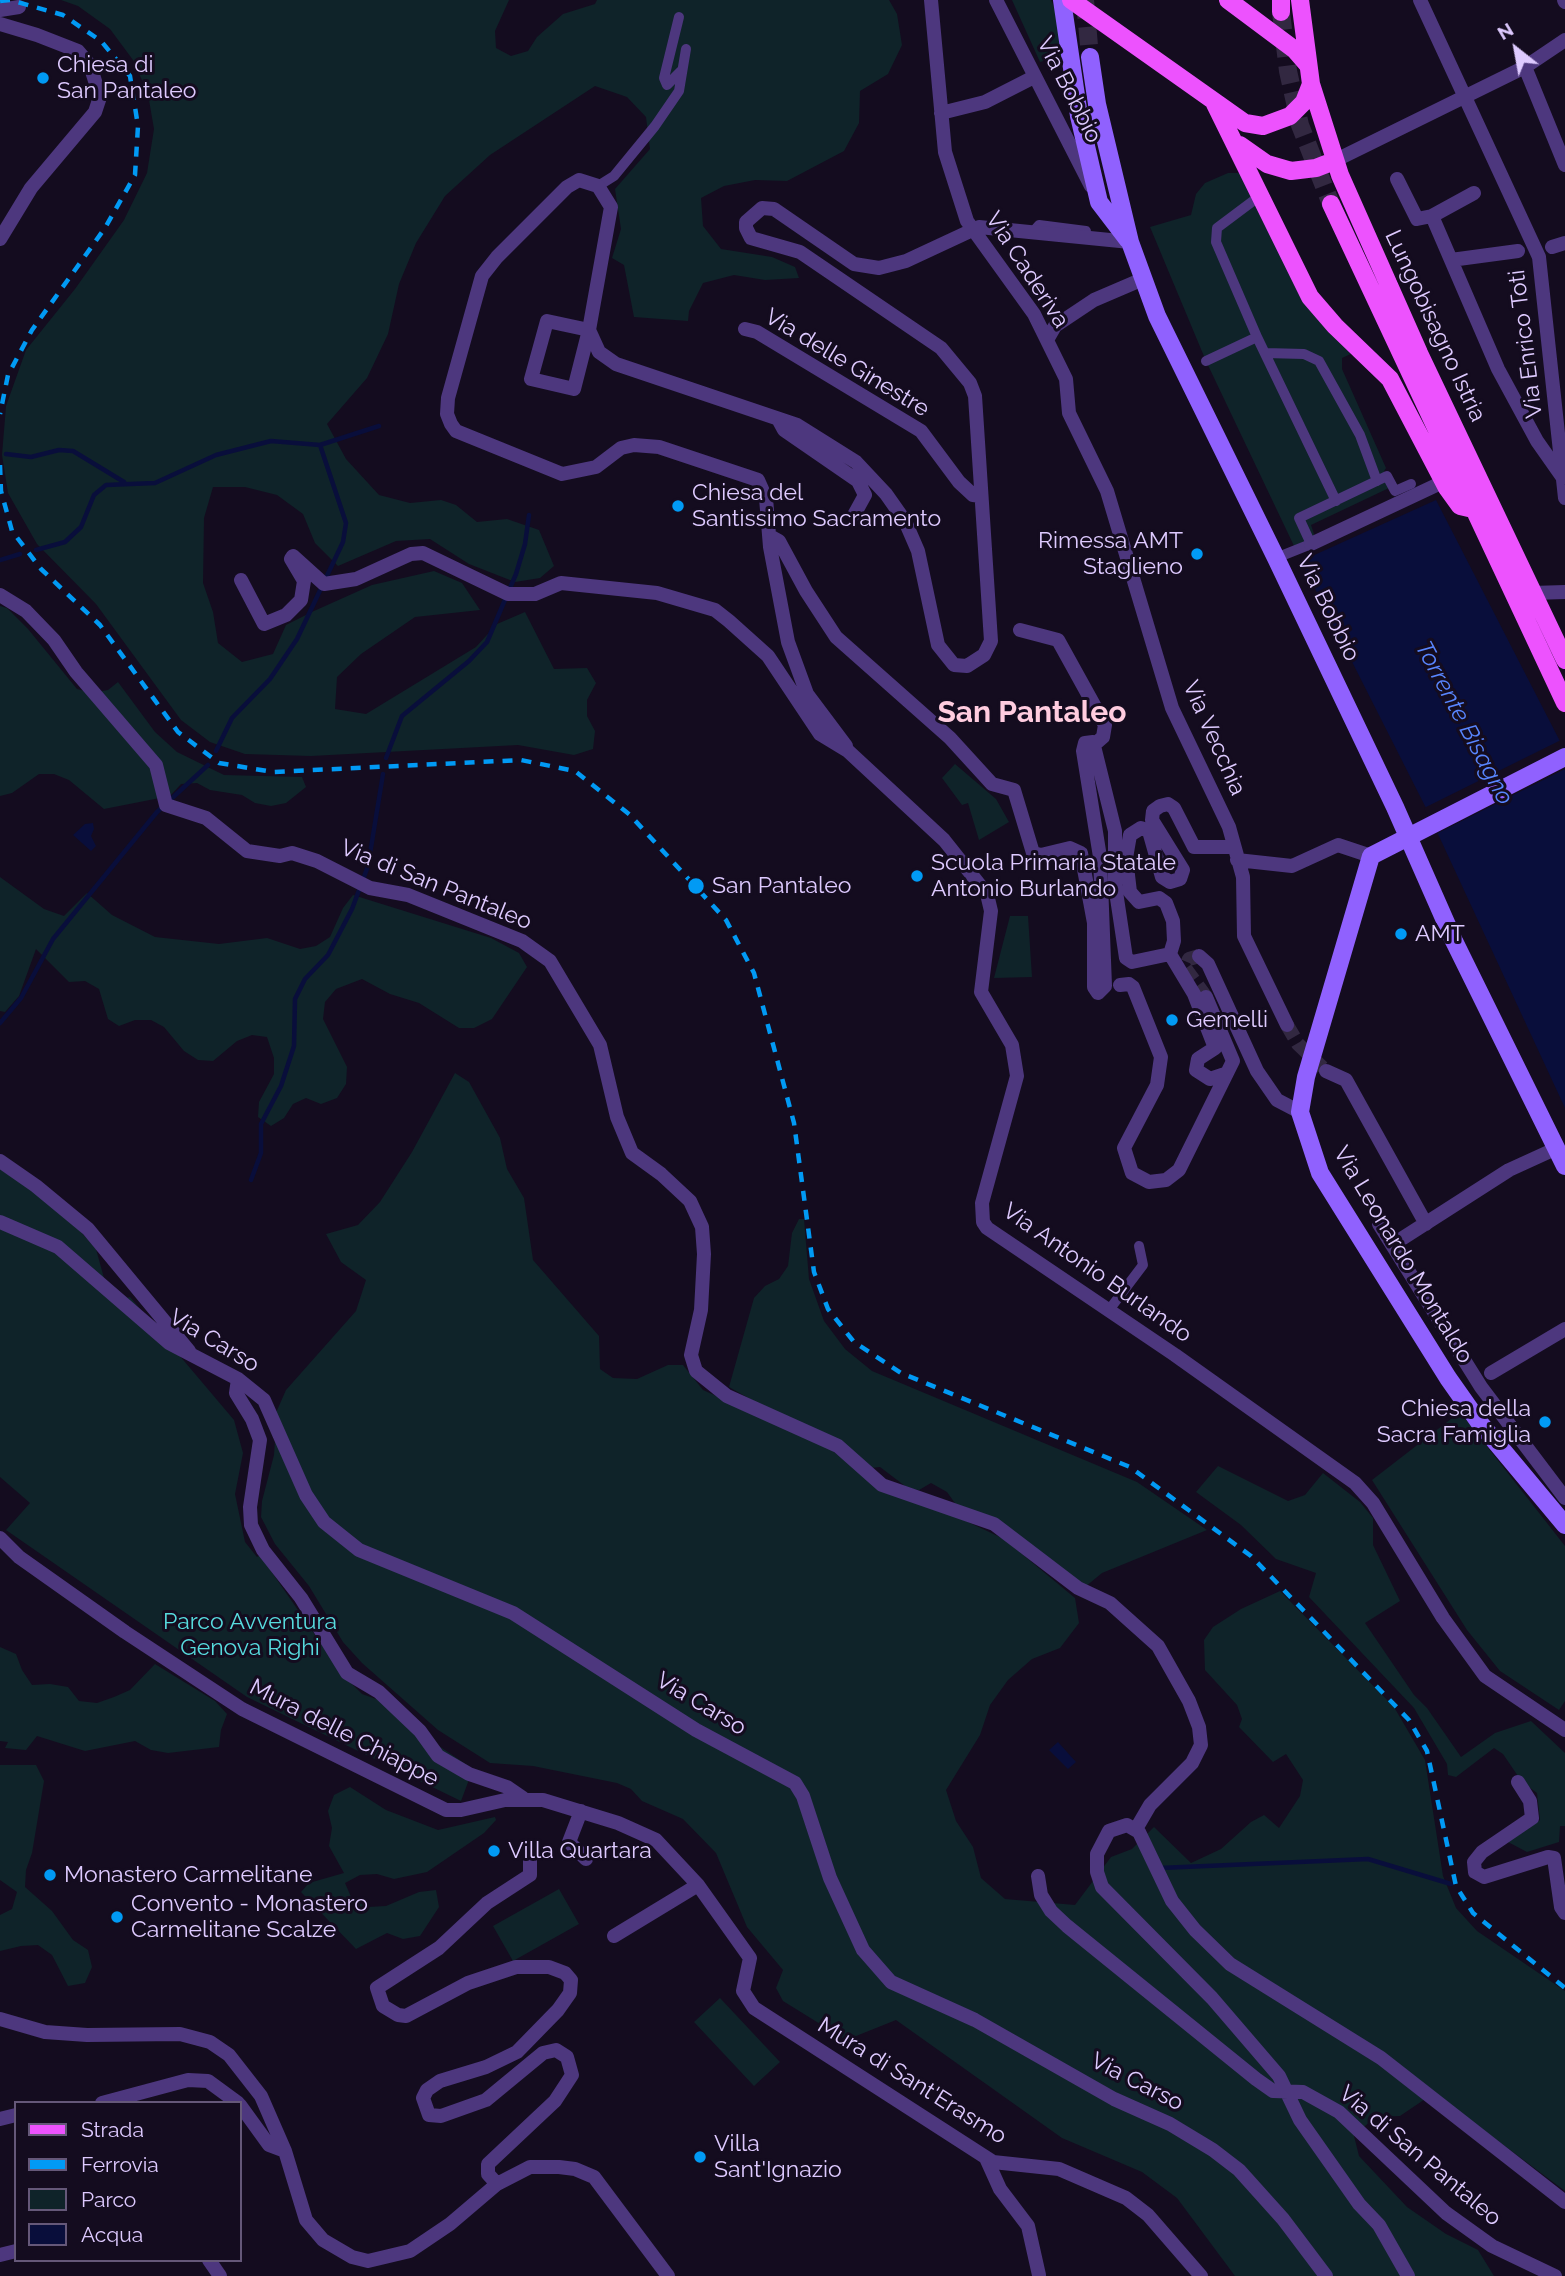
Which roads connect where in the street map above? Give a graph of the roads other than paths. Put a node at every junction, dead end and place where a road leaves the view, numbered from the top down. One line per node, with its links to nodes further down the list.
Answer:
1 (931, 0): 24 (street, Via Caderiva)
2 (996, 0): 20 (street, Via Bobbio)
3 (1062, 0): 32 (main road)
4 (1071, 0): 12 (main road)
5 (1084, 0): 12 (main road)
6 (1228, 0): 17 (main road)
7 (1300, 0): 17 (main road, Lungobisagno Istria)
8 (1420, 0): 22 (street, Via Enrico Toti)
9 (19, 7): 10 (street)
10 (0, 10)
11 (679, 17): 19 (street)
12 (1101, 21): 23 (main road)
13 (0, 24): 38 (street)
14 (1565, 40): 18 (street)
15 (686, 49): 19 (street)
16 (1090, 57): 39 (main road, Via Bobbio)
17 (1308, 65): 21 (main road, Lungobisagno Istria)
18 (1525, 67): 22 (street); 27 (street)
19 (681, 71): 29 (street)
20 (1034, 77): 24 (street); 32 (street, Via Bobbio)
21 (1311, 84): 23 (main road); 26 (main road, Lungobisagno Istria)
22 (1465, 96): 26 (street); 50 (street, Via Enrico Toti)
23 (1215, 104): 25 (main road)
24 (942, 113): 35 (street, Via Caderiva)
25 (1235, 140): 26 (main road); 52 (main road)
26 (1334, 161): 65 (main road, Lungobisagno Istria)
27 (1565, 165)
28 (1397, 179): 34 (street)
29 (598, 186): 44 (street); 59 (street)
30 (1474, 193): 34 (street)
31 (1257, 198): 45 (street)
32 (1100, 202): 39 (main road)
33 (1331, 204): 57 (main road, Lungobisagno Istria)
34 (1432, 216): 41 (street)
35 (972, 229): 37 (street); 46 (street, Via Caderiva); 54 (street)
36 (1086, 231): 37 (street)
37 (1032, 233): 39 (street)
38 (0, 239)
39 (1130, 242): 42 (main road, Via Bobbio)
40 (1518, 251): 41 (street)
41 (1451, 260): 50 (street)
42 (1143, 278): 46 (street); 61 (main road, Via Bobbio)
43 (745, 329): 54 (street, Via delle Ginestre)
44 (589, 330): 44 (street); 49 (street)
45 (1257, 337): 47 (street); 48 (street)
46 (1047, 340): 64 (street, Via Caderiva)
47 (1265, 353): 51 (street); 56 (street)
48 (1206, 361)
49 (778, 419): 54 (street); 58 (street)
50 (1563, 479): 55 (street, Via Enrico Toti)
51 (1377, 481): 53 (street); 56 (street)
52 (1443, 482): 57 (main road); 60 (street)
53 (1411, 484)
54 (981, 496)
55 (1565, 498)
56 (1336, 501): 60 (street)
57 (1473, 509): 69 (main road)
58 (854, 515)
59 (770, 536): 70 (street); 71 (street)
60 (1311, 544): 61 (street)
61 (1276, 558): 73 (main road, Via Bobbio)
62 (241, 580): 71 (street, Via Antonio Burlando)
63 (1565, 592): 65 (street)
64 (1139, 593): 74 (street, Via Vecchia)
65 (1532, 593): 68 (main road, Lungobisagno Istria)
66 (0, 595): 104 (street, Via di San Pantaleo)
67 (1020, 631): 70 (street)
68 (1565, 660)
69 (1565, 704)
70 (1095, 744): 76 (street)
71 (848, 751): 92 (street, Via Antonio Burlando)
72 (1565, 757): 73 (main road)
73 (1408, 836): 75 (main road); 84 (main road, Via Bobbio)
74 (1236, 853): 75 (street); 76 (street); 80 (street, Via Vecchia)
75 (1371, 856): 83 (main road, Via Leonardo Montaldo)
76 (1170, 954): 82 (street)
77 (1199, 956): 83 (street)
78 (1120, 985): 82 (street)
79 (1206, 997): 82 (street)
80 (1287, 1025)
81 (1326, 1071): 89 (street)
82 (1225, 1074)
83 (1300, 1112): 98 (main road, Via Leonardo Montaldo)
84 (1555, 1149): 86 (main road, Via Bobbio); 89 (street)
85 (0, 1161): 94 (street)
86 (1565, 1167)
87 (0, 1222): 94 (street, Via Carso)
88 (1378, 1224): 90 (street)
89 (1426, 1224): 90 (street)
90 (1392, 1245): 97 (street)
91 (1139, 1246): 92 (street)
92 (1109, 1310): 100 (street, Via Antonio Burlando)
93 (1565, 1329): 95 (street)
94 (189, 1351): 96 (street, Via Carso)
95 (1491, 1373)
96 (238, 1379): 102 (street); 123 (street, Via Carso)
97 (1565, 1498)
98 (1565, 1525)
99 (0, 1538): 102 (street, Mura delle Chiappe)
100 (1565, 1730)
101 (1518, 1782): 109 (street)
102 (523, 1798): 103 (street, Mura di Sant'Erasmo)
103 (581, 1811): 106 (street); 108 (street, Mura di Sant'Erasmo)
104 (1136, 1829): 112 (street); 119 (street)
105 (530, 1851): 118 (street)
106 (586, 1859)
107 (1038, 1876): 112 (street)
108 (698, 1885): 110 (street); 117 (street, Mura di Sant'Erasmo)
109 (1565, 1913)
110 (614, 1936)
111 (0, 2019): 116 (street)
112 (1289, 2094): 124 (street); 125 (street, Via di San Pantaleo)
113 (109, 2101): 114 (street)
114 (235, 2101)
115 (242, 2108): 116 (street)
116 (285, 2151): 118 (street)
117 (986, 2158): 120 (street); 122 (street, Mura di Sant'Erasmo)
118 (497, 2184): 121 (street)
119 (1565, 2202)
120 (1039, 2275)
121 (668, 2276)
122 (1201, 2276)
123 (1326, 2276)
124 (1408, 2276)
125 (1555, 2276)

